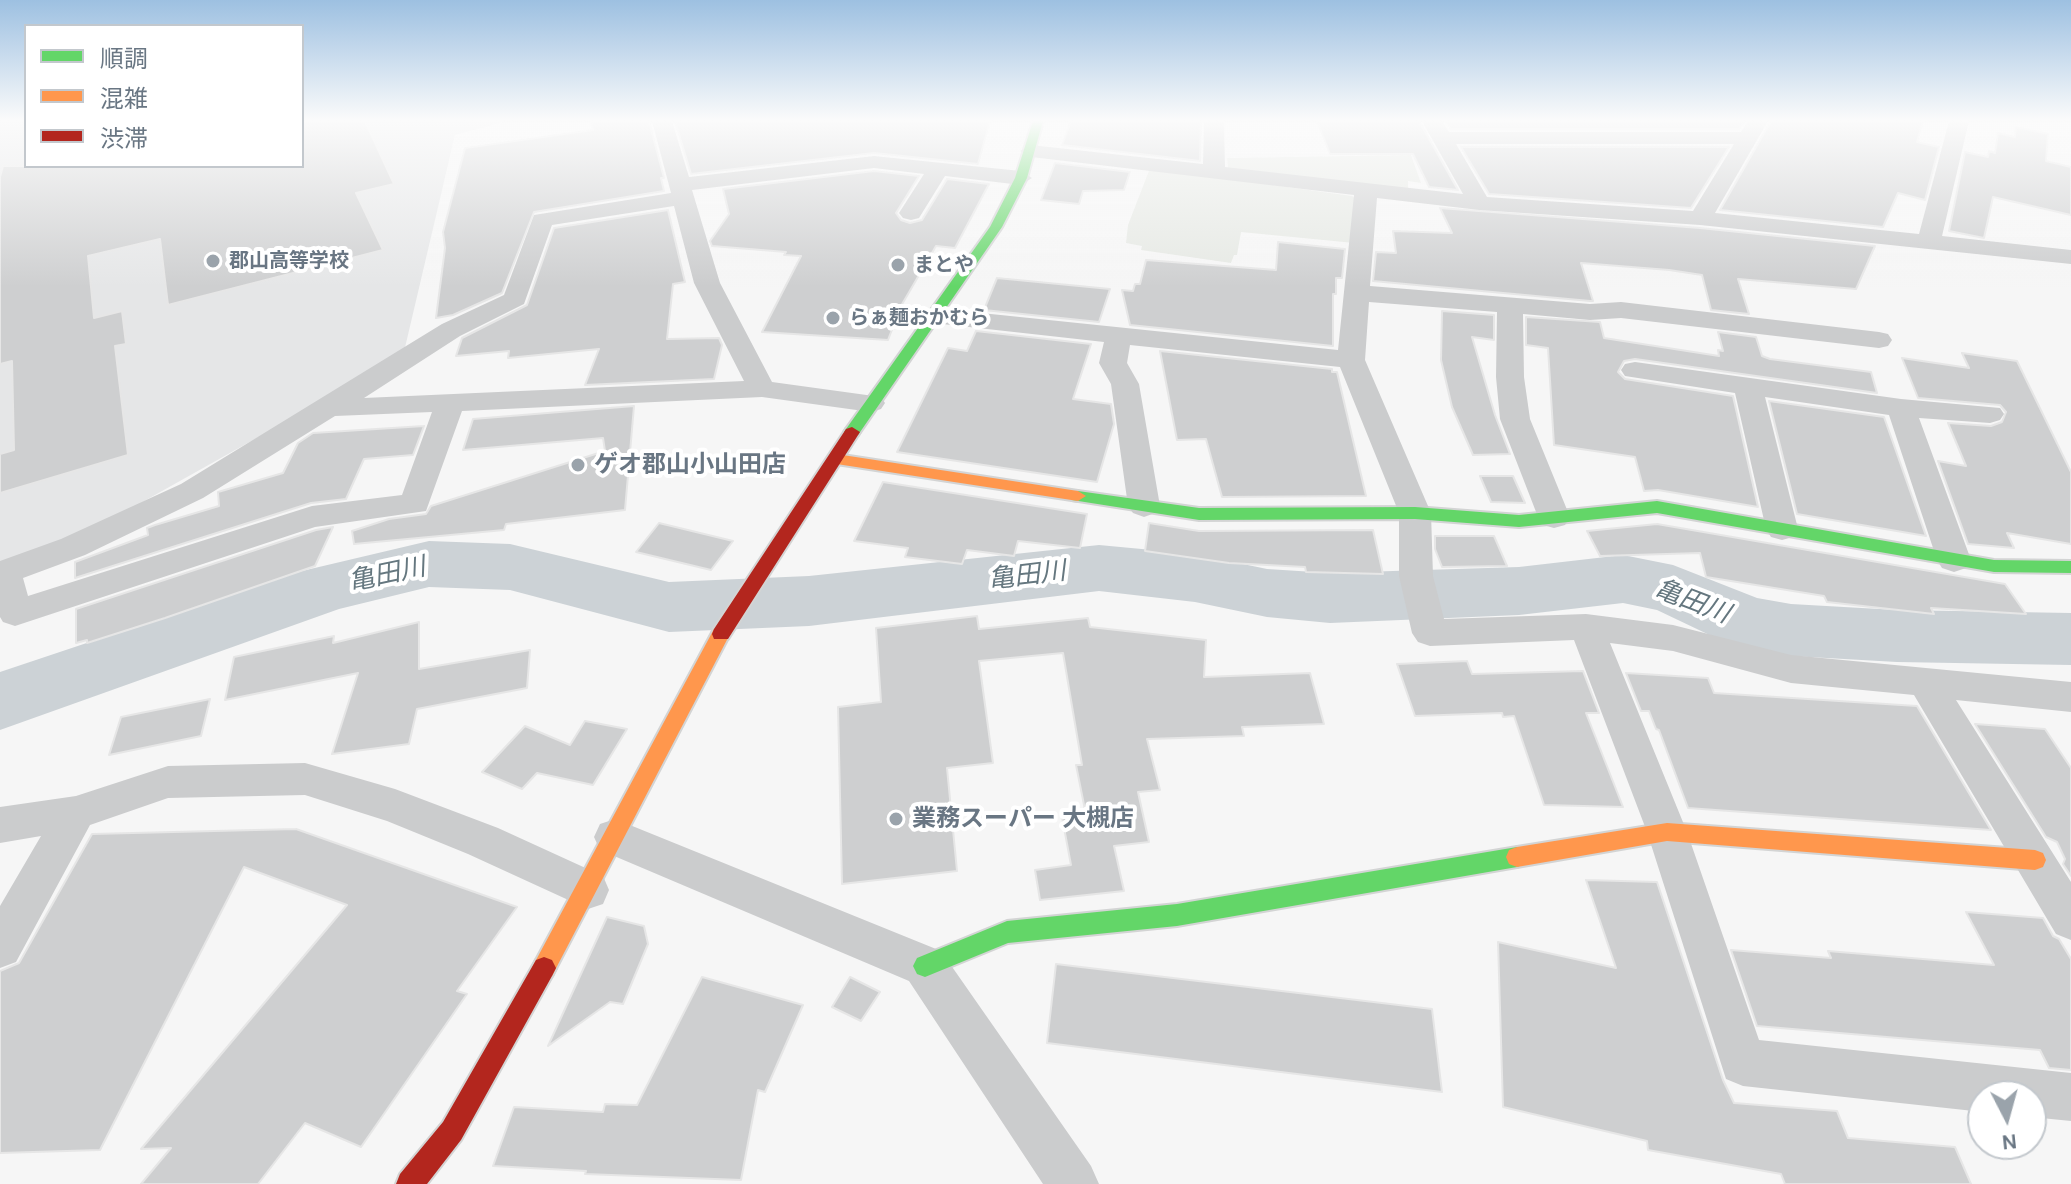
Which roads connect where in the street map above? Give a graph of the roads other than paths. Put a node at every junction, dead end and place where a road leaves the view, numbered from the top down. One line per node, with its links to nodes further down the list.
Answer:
1 (676, 176): 10 (street)
2 (779, 176): 10 (street)
3 (934, 176): 13 (street)
4 (1005, 176): 9 (street)
5 (1246, 176): 11 (street)
6 (1464, 176): 12 (street)
7 (1725, 176): 14 (street)
8 (1945, 176): 15 (street)
9 (1021, 178): 19 (street)
10 (680, 191): 25 (street); 28 (street)
11 (1366, 192): 12 (street); 17 (street)
12 (1479, 203): 14 (street)
13 (911, 213)
14 (1700, 218): 15 (street)
15 (1928, 243): 16 (street)
16 (2071, 257)
17 (1357, 293): 18 (street); 22 (street)
18 (1510, 305): 21 (street); 34 (street)
19 (933, 316): 20 (street); 27 (street)
20 (1119, 335): 22 (street); 32 (street)
21 (1879, 340)
22 (1351, 360): 33 (street)
23 (1635, 370): 24 (street)
24 (1748, 387): 29 (street); 35 (street)
25 (762, 389): 26 (street); 27 (street)
26 (450, 403): 28 (street); 38 (street)
27 (871, 403): 31 (street)
28 (329, 408): 38 (street)
29 (1901, 408): 30 (street); 36 (street)
30 (1990, 414)
31 (836, 459): 32 (street); 45 (street)
32 (1144, 506): 33 (street)
33 (1415, 513): 34 (street); 39 (street)
34 (1554, 517): 35 (street)
35 (1782, 529): 36 (street)
36 (1954, 560): 37 (street)
37 (2071, 567)
38 (2, 573)
39 (1586, 627): 40 (street); 44 (street)
40 (1925, 682): 41 (street); 46 (street)
41 (2071, 697)
42 (76, 813): 43 (street); 47 (street); 49 (street)
43 (0, 825)
44 (1667, 832): 46 (street); 50 (street); 51 (street)
45 (615, 837): 47 (street); 50 (street)
46 (2035, 860): 48 (street)
47 (588, 890): 52 (street)
48 (2071, 920)
49 (0, 947)
50 (925, 966): 53 (street)
51 (2071, 1097)
52 (410, 1184)
53 (1073, 1184)

